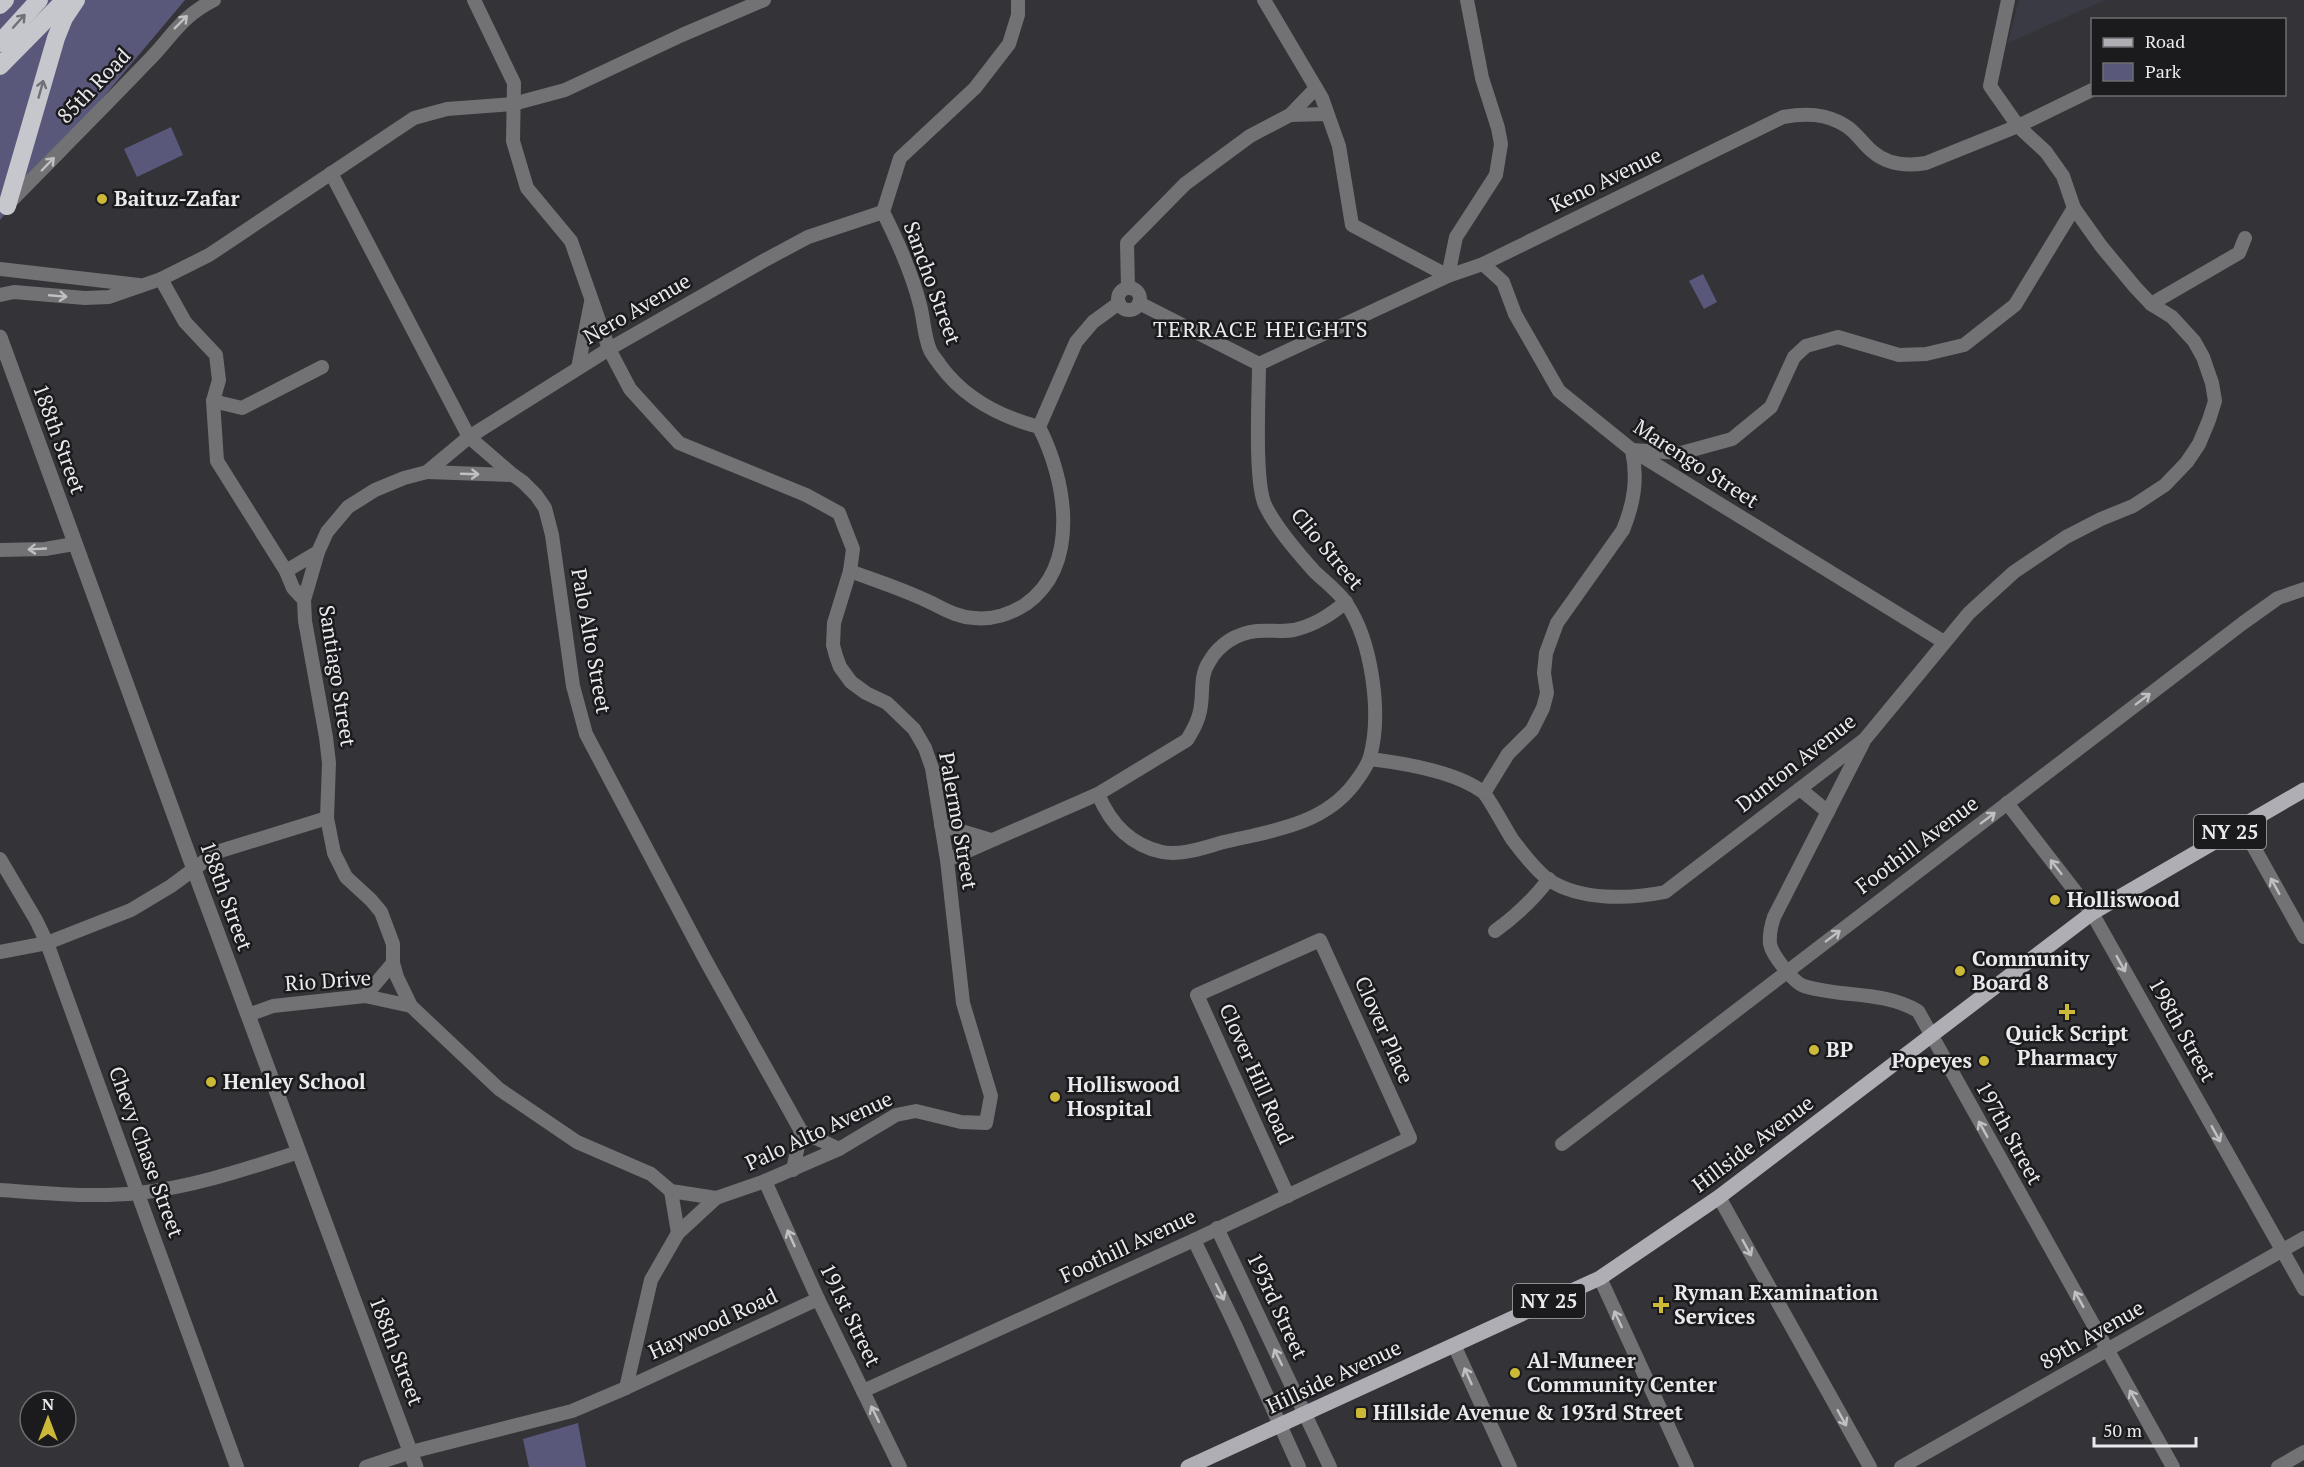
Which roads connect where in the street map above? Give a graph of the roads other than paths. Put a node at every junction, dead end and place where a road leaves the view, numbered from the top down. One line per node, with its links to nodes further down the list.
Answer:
1 (5, 0): 12 (highway)
2 (39, 0): 13 (highway, one-way to 2)
3 (64, 0): 14 (highway)
4 (76, 0): 22 (highway, one-way to 4)
5 (214, 0): 22 (street, 85th Road, one-way to 5)
6 (474, 0): 17 (street)
7 (764, 0): 17 (street)
8 (1018, 0): 24 (street, Sancho Street)
9 (1264, 0): 15 (street)
10 (1467, 0): 28 (street)
11 (2008, 0): 20 (street)
12 (0, 5)
13 (0, 43)
14 (0, 66)
15 (1316, 88): 18 (street); 19 (street)
16 (2091, 90): 20 (street, Keno Avenue)
17 (513, 104): 21 (street); 33 (street, Palermo Street)
18 (1328, 114): 19 (street); 28 (street)
19 (1290, 115): 31 (street)
20 (2018, 126): 23 (street); 26 (street, Keno Avenue)
21 (331, 173): 29 (street); 44 (street, Palo Alto Street)
22 (7, 206)
23 (2074, 208): 36 (street); 45 (street)
24 (883, 212): 38 (street, Nero Avenue); 43 (street, Sancho Street)
25 (2245, 238): 36 (street)
26 (1483, 264): 28 (street, Keno Avenue); 45 (street, Marengo Street)
27 (0, 269): 30 (street)
28 (1448, 276): 39 (street, Keno Avenue)
29 (161, 279): 30 (street); 42 (street, Santiago Street)
30 (144, 285): 32 (street, one-way to 30)
31 (1128, 288): 34 (street); 35 (street)
32 (0, 294)
33 (592, 300): 38 (street, Palermo Street); 41 (street)
34 (1119, 303): 35 (street); 43 (street)
35 (1139, 303): 39 (street)
36 (2151, 304): 56 (street, Dunton Avenue)
37 (0, 338): 48 (street, 188th Street)
38 (609, 349): 41 (street, Nero Avenue); 52 (street, Palermo Street)
39 (1259, 364): 55 (street, Clio Street)
40 (322, 367): 42 (street)
41 (578, 368): 44 (street, Nero Avenue)
42 (213, 401): 51 (street, Santiago Street)
43 (1039, 427): 52 (street)
44 (469, 437): 46 (street, Nero Avenue); 47 (street, Palo Alto Street)
45 (1632, 450): 56 (street, Marengo Street); 61 (street)
46 (427, 472): 47 (street, Nero Avenue, one-way to 47); 50 (street, Nero Avenue)
47 (513, 475): 86 (street, Palo Alto Street)
48 (74, 544): 49 (street, one-way to 49); 71 (street, 188th Street)
49 (0, 550)
50 (318, 552): 51 (street); 54 (street, Nero Avenue)
51 (286, 571): 54 (street, Santiago Street)
52 (850, 571): 66 (street, Palermo Street)
53 (2304, 589): 63 (street, Foothill Avenue, one-way to 53)
54 (304, 600): 65 (street, Santiago Street)
55 (1346, 602): 58 (street, Clio Street); 62 (street)
56 (1944, 642): 57 (street, Dunton Avenue)
57 (1865, 739): 59 (street, Dunton Avenue); 64 (street, 197th Street)
58 (1370, 759): 61 (street); 62 (street, Clio Street)
59 (1800, 789): 64 (street); 72 (street, Dunton Avenue)
60 (2304, 790): 67 (main road, Hillside Avenue / NY 25)
61 (1484, 793): 72 (street, Dunton Avenue)
62 (1098, 794): 68 (street)
63 (2007, 803): 73 (street, 198th Street, one-way to 63); 80 (street, Foothill Avenue, one-way to 63)
64 (1828, 812): 80 (street, 197th Street)
65 (327, 818): 71 (street); 79 (street, Santiago Street)
66 (941, 825): 68 (street); 70 (street, Palermo Street)
67 (2241, 826): 73 (main road, Hillside Avenue / NY 25); 75 (street, one-way to 67)
68 (991, 840): 70 (street)
69 (0, 859): 77 (street, Chevy Chase Street)
70 (947, 860): 85 (street, Palermo Street)
71 (194, 870): 77 (street); 83 (street, 188th Street)
72 (1549, 879): 74 (street)
73 (2092, 913): 84 (main road, Hillside Avenue / NY 25); 103 (street, 198th Street, one-way to 103)
74 (1495, 931)
75 (2304, 937)
76 (1320, 940): 87 (street, Clover Place); 96 (street, Clover Hill Road)
77 (47, 943): 78 (street); 95 (street, Chevy Chase Street)
78 (0, 952)
79 (393, 963): 81 (street); 82 (street, Santiago Street)
80 (1786, 971): 84 (street, 197th Street); 88 (street, Foothill Avenue)
81 (365, 996): 82 (street, Rio Drive); 83 (street, Rio Drive)
82 (411, 1006): 94 (street, Santiago Street)
83 (248, 1015): 90 (street, 188th Street)
84 (1931, 1035): 97 (main road, Hillside Avenue / NY 25); 110 (street, 197th Street, one-way to 84)
85 (986, 1123): 89 (street, Palo Alto Avenue)
86 (801, 1131): 89 (street); 91 (street)
87 (1410, 1138): 96 (street, Foothill Avenue)
88 (1562, 1144)
89 (839, 1149): 91 (street, Palo Alto Avenue)
90 (299, 1152): 95 (street); 116 (street, 188th Street)
91 (793, 1170): 92 (street, Palo Alto Avenue)
92 (765, 1181): 98 (street, Palo Alto Avenue); 106 (street, 191st Street, one-way to 92)
93 (0, 1190): 95 (street)
94 (670, 1191): 98 (street); 100 (street)
95 (138, 1193): 117 (street, Chevy Chase Street)
96 (1288, 1196): 99 (street, Foothill Avenue)
97 (1719, 1197): 104 (main road, Hillside Avenue / NY 25); 125 (street, one-way to 125)
98 (716, 1198): 100 (street, Palo Alto Avenue)
99 (1217, 1228): 102 (street, Foothill Avenue); 107 (street, 193rd Street)
100 (678, 1233): 111 (street, Palo Alto Avenue)
101 (2304, 1238): 103 (street, 89th Avenue)
102 (1194, 1240): 108 (street, one-way to 108); 112 (street, Foothill Avenue)
103 (2282, 1250): 105 (street, 198th Street); 110 (street, 89th Avenue)
104 (1600, 1278): 109 (main road, Hillside Avenue / NY 25); 124 (street, one-way to 104)
105 (2304, 1289)
106 (818, 1299): 111 (street, Haywood Road); 112 (street, 191st Street)
107 (1258, 1316): 108 (street); 113 (street, 193rd Street, one-way to 107)
108 (1235, 1324): 114 (street)
109 (1454, 1345): 113 (main road, Hillside Avenue / NY 25); 123 (street, one-way to 109)
110 (2108, 1350): 126 (street, 89th Avenue); 127 (street, 197th Street, one-way to 110)
111 (626, 1388): 116 (street)
112 (863, 1391): 119 (street, 191st Street, one-way to 112)
113 (1305, 1413): 114 (main road, Hillside Avenue / NY 25); 122 (street, 193rd Street)
114 (1280, 1424): 120 (main road, Hillside Avenue / NY 25); 121 (street)
115 (2304, 1452): 128 (street)
116 (414, 1460): 118 (street)
117 (237, 1467)
118 (366, 1467)
119 (900, 1467)
120 (1188, 1467)
121 (1299, 1467)
122 (1330, 1467)
123 (1510, 1467)
124 (1687, 1467)
125 (1870, 1467)
126 (1900, 1467)
127 (2173, 1467)
128 (2278, 1467)

